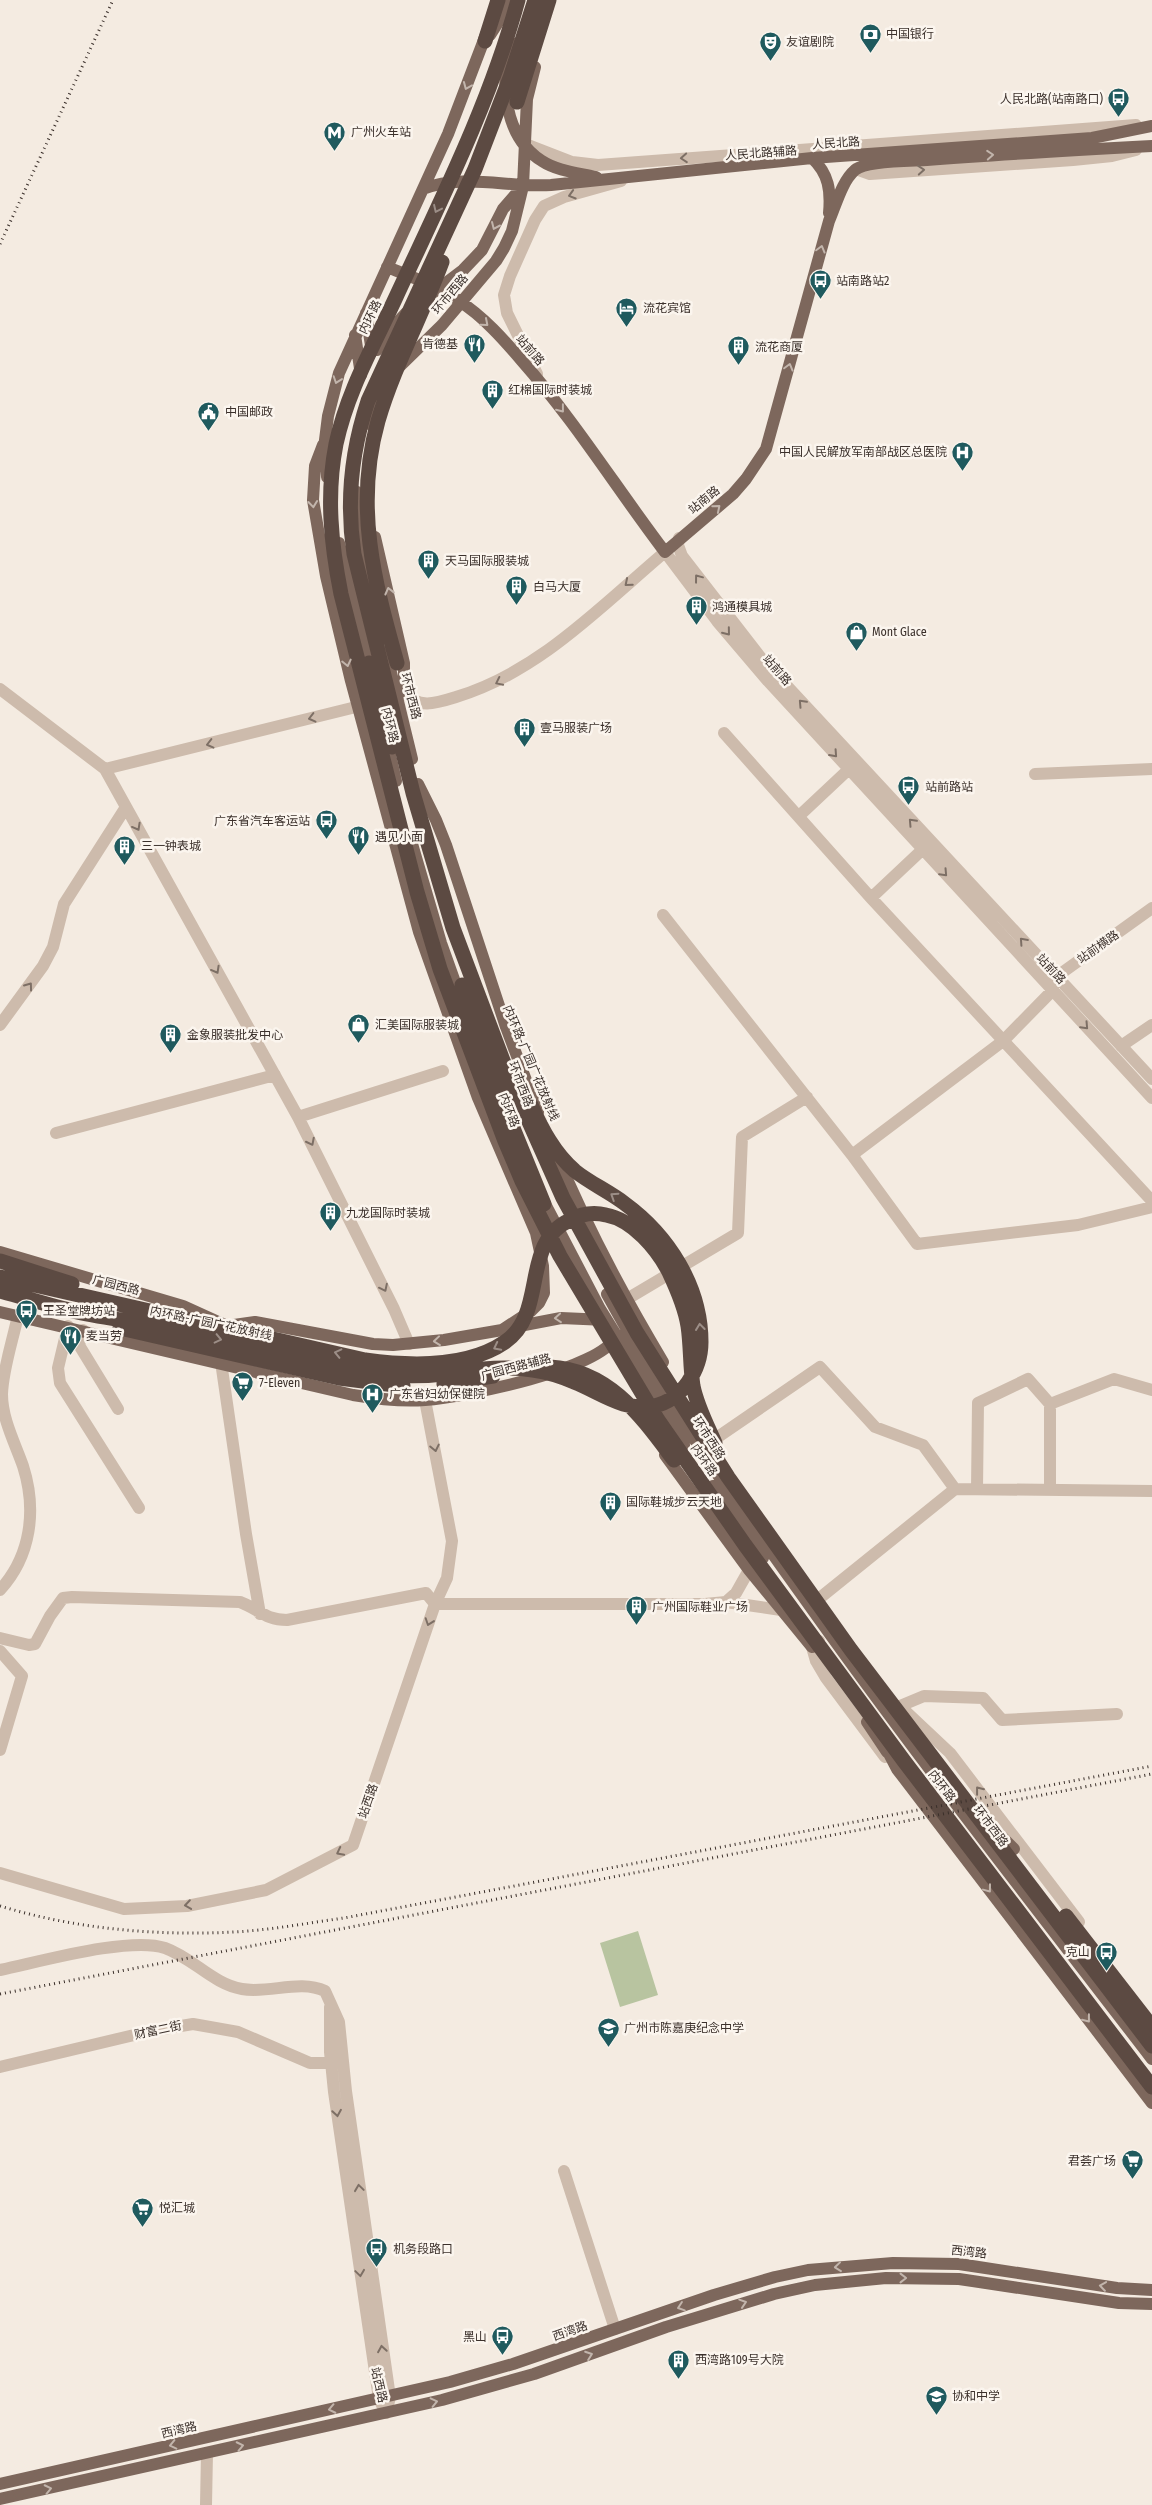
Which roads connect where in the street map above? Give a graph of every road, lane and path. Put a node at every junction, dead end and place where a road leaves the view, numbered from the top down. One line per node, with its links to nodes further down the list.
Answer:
1 (493, 0): 10 (main road, 环市西路)
2 (498, 0): 10 (highway)
3 (507, 0): 10 (main road)
4 (518, 0): 98 (highway, 内环路, one-way to 98)
5 (526, 0): 11 (main road, 环市西路)
6 (535, 0): 20 (highway, 内环路)
7 (542, 0): 12 (main road)
8 (549, 0): 12 (highway)
9 (556, 0): 15 (main road)
10 (485, 41): 14 (main road, 环市西路, one-way to 14)
11 (508, 54): 12 (main road); 14 (main road); 15 (main road, 环市西路)
12 (517, 102): 15 (main road)
13 (1152, 125): 17 (main road, 人民北路)
14 (448, 134): 25 (main road, 环市西路)
15 (523, 143): 19 (street, 人民北路辅路, one-way to 15); 23 (main road); 24 (main road, 环市西路)
16 (1151, 146): 21 (main road, 人民北路, one-way to 16)
17 (903, 147): 18 (main road, 人民北路); 19 (street, 人民北路辅路)
18 (812, 158): 19 (main road, 人民北路); 26 (main road)
19 (733, 160): 22 (main road, 人民北路)
20 (475, 169): 44 (highway); 49 (highway, 内环路)
21 (856, 170): 26 (main road, 站南路)
22 (635, 176): 23 (main road, 人民北路); 35 (street, one-way to 35)
23 (606, 180): 24 (main road, 人民北路)
24 (522, 186): 25 (main road, 人民北路); 28 (main road, one-way to 28); 29 (main road, 环市西路)
25 (423, 190): 27 (main road, 环市西路)
26 (829, 221): 41 (main road, 站南路, one-way to 26)
27 (387, 267): 28 (main road, 站前路); 30 (main road, 环市西路)
28 (438, 288): 29 (main road, 站前路); 31 (main road)
29 (461, 302): 35 (main road, 站前路, one-way to 35); 37 (main road, 环市西路)
30 (366, 313): 31 (main road); 32 (main road, 环市西路); 33 (main road)
31 (394, 326): 33 (main road)
32 (356, 335): 34 (main road); 36 (main road, 环市西路, one-way to 36)
33 (372, 358): 34 (main road)
34 (362, 381): 39 (main road)
35 (542, 384): 42 (main road, 站前路, one-way to 42)
36 (325, 440): 38 (main road); 39 (main road, 环市西路)
37 (359, 461): 40 (main road, 环市西路); 46 (main road, one-way to 37)
38 (313, 480): 39 (main road); 47 (main road, one-way to 47)
39 (333, 480): 40 (main road); 43 (main road, 环市西路)
40 (357, 481): 49 (main road, 环市西路)
41 (679, 538): 42 (main road, 站南路); 61 (street, 站前路, one-way to 41)
42 (665, 552): 46 (street, 站南路, one-way to 46); 52 (street, 站前路, one-way to 52)
43 (368, 660): 72 (main road, 环市西路); 98 (highway)
44 (396, 663): 46 (main road)
45 (0, 688): 51 (street)
46 (404, 691): 49 (main road)
47 (360, 706): 51 (street, one-way to 51); 74 (main road)
48 (724, 733): 56 (street)
49 (403, 734): 54 (main road, 环市西路); 94 (highway, 内环路-广园广花放射线, one-way to 49); 121 (highway, 内环路)
50 (1152, 769): 53 (street)
51 (105, 770): 55 (street)
52 (848, 770): 56 (street); 57 (street, 站前路)
53 (1035, 774)
54 (418, 784): 63 (main road); 64 (main road, 环市西路)
55 (126, 807): 65 (street, one-way to 55); 70 (street, one-way to 70)
56 (798, 816): 58 (street)
57 (922, 850): 58 (street); 62 (street, 站前路, one-way to 62)
58 (871, 898): 67 (street)
59 (1152, 908): 61 (street, 站前横路)
60 (663, 915): 73 (street)
61 (1056, 977): 62 (street); 68 (street, 站前路)
62 (1052, 991): 67 (street); 75 (street, 站前路, one-way to 75)
63 (496, 999): 64 (main road); 76 (main road)
64 (481, 1004): 77 (main road, 环市西路)
65 (0, 1025)
66 (1152, 1025): 68 (street)
67 (1003, 1040): 80 (street); 81 (street)
68 (1121, 1046): 71 (street, 站前路)
69 (443, 1071): 78 (street)
70 (275, 1075): 78 (street); 79 (street)
71 (1152, 1080)
72 (496, 1092): 74 (main road); 98 (main road, 环市西路)
73 (807, 1097): 80 (street); 92 (street)
74 (478, 1098): 103 (main road)
75 (1152, 1098)
76 (533, 1101): 77 (main road); 89 (main road)
77 (515, 1107): 90 (main road, 环市西路)
78 (298, 1117): 105 (street, one-way to 105)
79 (56, 1133)
80 (852, 1155): 82 (street)
81 (1152, 1201)
82 (1152, 1207)
83 (0, 1252): 84 (main road)
84 (19, 1258): 85 (main road); 101 (main road)
85 (0, 1261): 96 (highway)
86 (668, 1270): 96 (highway, 内环路-广园广花放射线, one-way to 96); 121 (highway, 内环路)
87 (0, 1271): 101 (main road, 广园西路)
88 (0, 1277): 96 (highway, 内环路-广园广花放射线)
89 (620, 1287): 90 (main road); 92 (main road)
90 (607, 1294): 99 (main road, 环市西路)
91 (2, 1295): 94 (highway, 内环路-广园广花放射线); 106 (main road)
92 (627, 1299): 95 (main road)
93 (0, 1312): 97 (main road, 广园西路辅路)
94 (79, 1312): 134 (highway)
95 (635, 1313): 99 (main road); 114 (main road)
96 (167, 1314)
97 (18, 1315): 100 (main road, 广园西路辅路); 125 (street)
98 (602, 1320): 99 (main road); 103 (main road, one-way to 103); 104 (main road, 环市西路); 134 (highway, 内环路)
99 (622, 1321): 104 (main road, 广园西路辅路); 113 (main road, 环市西路)
100 (68, 1326): 102 (main road, 广园西路辅路); 122 (street)
101 (226, 1326): 105 (main road)
102 (83, 1330): 106 (main road, 广园西路辅路); 112 (street)
103 (502, 1330): 105 (main road, one-way to 105)
104 (616, 1336): 108 (main road, 广园西路辅路); 113 (main road, 环市西路)
105 (409, 1344)
106 (191, 1355): 107 (main road, 广园西路辅路)
107 (221, 1362): 110 (main road, 广园西路辅路); 130 (street)
108 (518, 1383): 110 (main road, 广园西路辅路); 115 (main road)
109 (1152, 1390): 111 (street)
110 (425, 1400): 128 (street, 站西路, one-way to 128)
111 (1050, 1404): 117 (street); 118 (street)
112 (118, 1409)
113 (678, 1426): 115 (main road); 120 (main road, 环市西路); 142 (main road, 环市西路)
114 (712, 1441): 116 (street); 126 (main road)
115 (680, 1476): 120 (main road); 124 (main road)
116 (955, 1489): 117 (street); 126 (street)
117 (977, 1489): 118 (street)
118 (1050, 1490): 119 (street)
119 (1152, 1491)
120 (717, 1492): 123 (main road, 环市西路)
121 (742, 1497): 158 (highway, 内环路)
122 (139, 1508)
123 (759, 1552): 124 (street); 132 (main road, 环市西路)
124 (746, 1566): 127 (street); 129 (main road)
125 (0, 1590)
126 (821, 1597): 135 (main road)
127 (726, 1602): 128 (street); 129 (street)
128 (435, 1604): 130 (street); 151 (street, 站西路, one-way to 151)
129 (782, 1610): 132 (main road)
130 (260, 1614): 131 (street)
131 (0, 1638)
132 (816, 1643): 136 (main road, 环市西路); 139 (main road); 141 (street)
133 (0, 1651): 138 (street)
134 (825, 1656): 163 (highway, 内环路)
135 (900, 1706): 137 (street); 140 (main road); 145 (street, one-way to 135)
136 (873, 1710): 139 (main road); 142 (main road, 环市西路)
137 (1117, 1714)
138 (0, 1750)
139 (887, 1752): 141 (main road)
140 (944, 1764): 143 (main road); 144 (main road)
141 (898, 1769): 150 (main road)
142 (926, 1769): 143 (main road); 146 (main road, 环市西路); 148 (main road, 环市西路)
143 (955, 1790): 144 (main road); 146 (main road)
144 (978, 1809): 147 (main road)
145 (995, 1811): 149 (street); 155 (street)
146 (964, 1814): 159 (main road, 环市西路)
147 (990, 1825): 149 (main road); 157 (main road)
148 (971, 1840): 150 (street); 152 (main road, 环市西路)
149 (1014, 1849): 156 (highway)
150 (959, 1850): 153 (main road, one-way to 153)
151 (0, 1873)
152 (1048, 1941): 153 (street); 162 (main road, 环市西路)
153 (1035, 1951): 164 (main road, one-way to 164)
154 (0, 1970): 160 (street, 站西路)
155 (1152, 2017)
156 (1152, 2027)
157 (1152, 2037)
158 (1152, 2046)
159 (1152, 2059)
160 (337, 2064): 161 (street, 财富二街); 169 (street, 站西路)
161 (0, 2067)
162 (1152, 2076)
163 (1152, 2087)
164 (1152, 2103)
165 (564, 2171): 168 (street)
166 (1152, 2290): 168 (main road, 西湾路, one-way to 168)
167 (1152, 2304): 170 (main road, one-way to 167)
168 (615, 2329): 169 (main road, 西湾路)
169 (384, 2398): 170 (street, 站西路); 172 (main road, 西湾路, one-way to 172)
170 (386, 2413): 171 (main road, one-way to 170)
171 (207, 2453): 173 (main road, one-way to 171); 174 (street)
172 (0, 2484)
173 (0, 2500)
174 (206, 2505)

